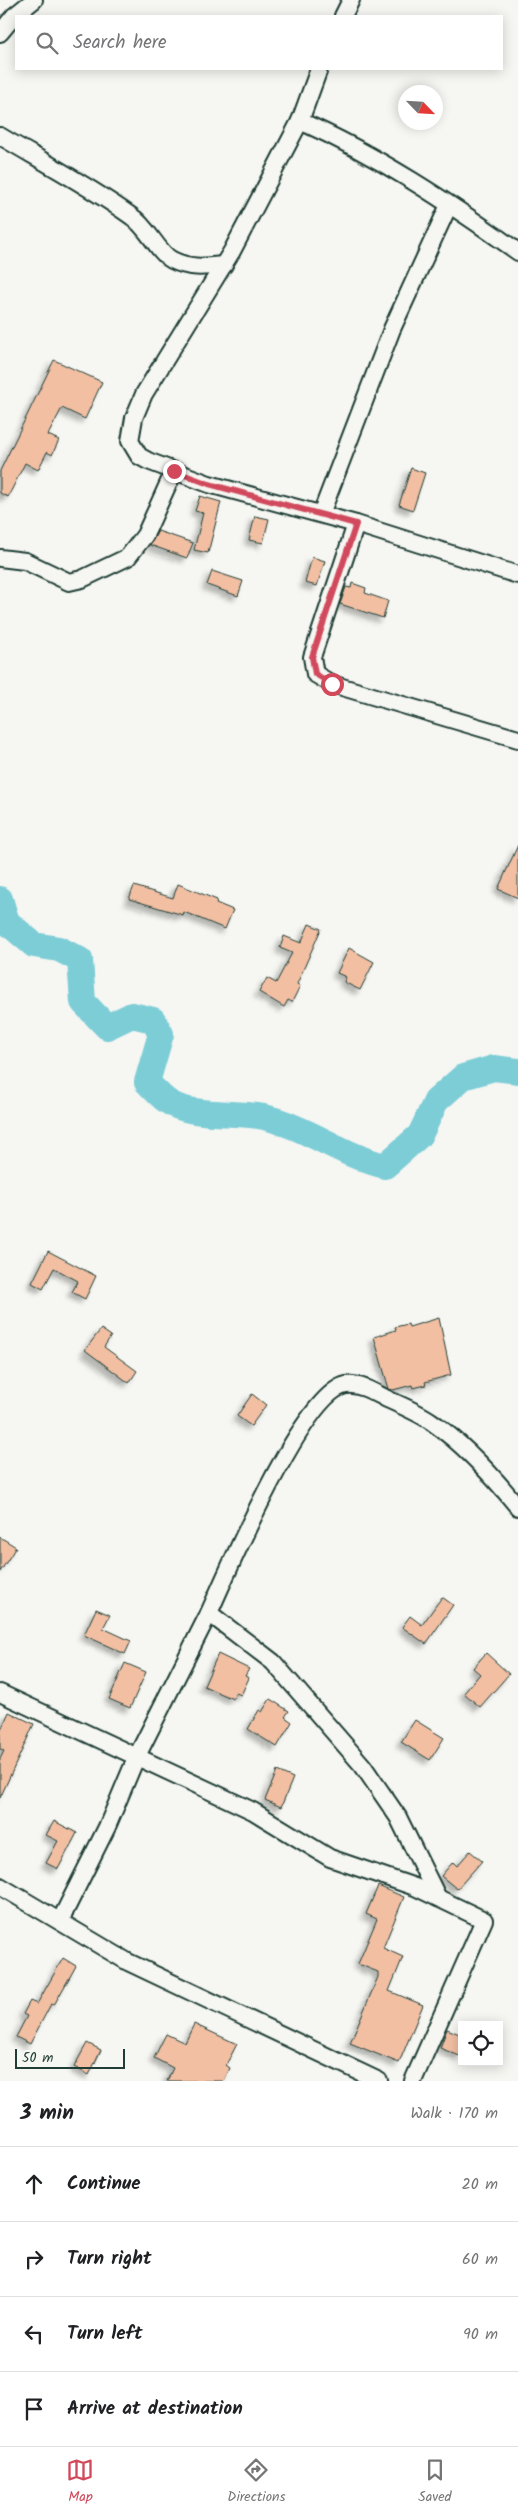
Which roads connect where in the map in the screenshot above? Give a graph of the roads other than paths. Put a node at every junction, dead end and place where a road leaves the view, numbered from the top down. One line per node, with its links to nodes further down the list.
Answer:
1 (34, 0): 3 (street)
2 (351, 0): 5 (street)
3 (15, 15)
4 (15, 15): 6 (street)
5 (344, 15)
6 (0, 33)
7 (319, 70): 8 (street)
8 (300, 121): 10 (street); 12 (street)
9 (0, 136): 12 (street)
10 (449, 205): 11 (street); 14 (street)
11 (518, 252)
12 (224, 265): 13 (street)
13 (174, 471): 14 (street); 16 (street)
14 (321, 514): 15 (street)
15 (356, 524): 17 (street); 18 (street)
16 (0, 558)
17 (518, 575)
18 (518, 739)
19 (518, 1507): 20 (street)
20 (210, 1613): 22 (street); 24 (street)
21 (0, 1693): 22 (street)
22 (136, 1758): 24 (street); 25 (street)
23 (0, 1886): 25 (street)
24 (438, 1898): 27 (street)
25 (60, 1921): 26 (street)
26 (379, 2081)
27 (413, 2081)

